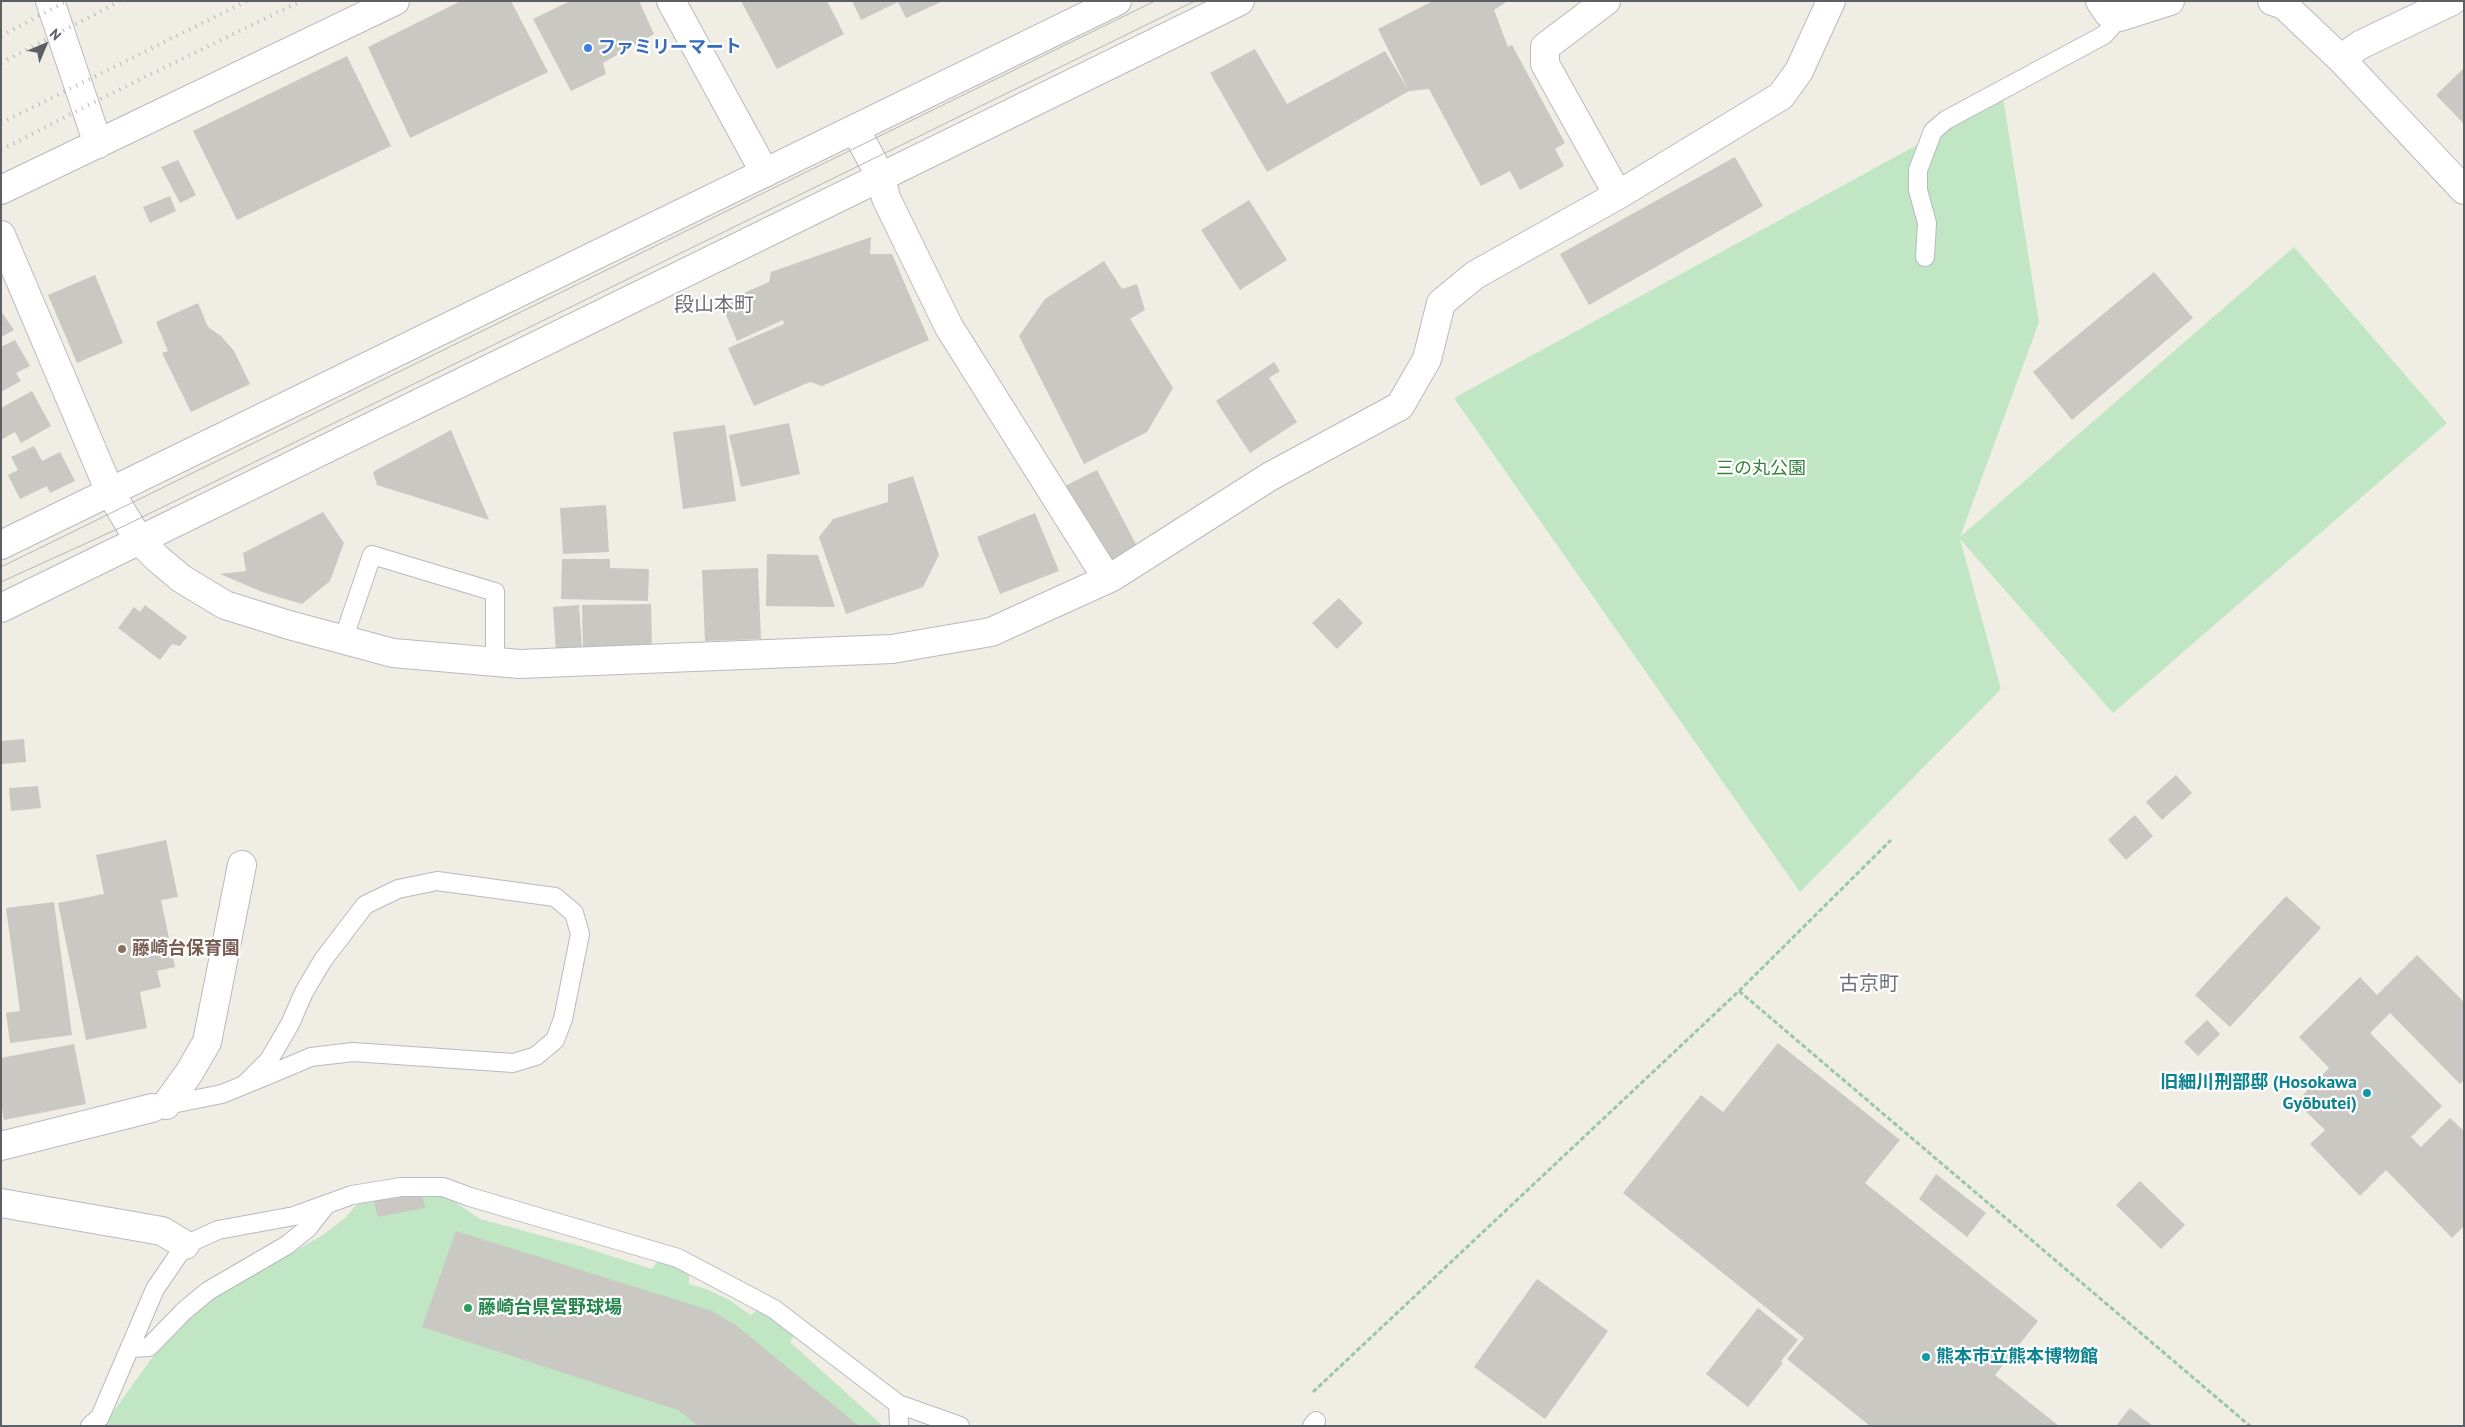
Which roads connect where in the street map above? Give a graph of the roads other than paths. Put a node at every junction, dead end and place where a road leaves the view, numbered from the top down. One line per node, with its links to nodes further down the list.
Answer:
1 (50, 1): 14 (street)
2 (395, 1): 14 (street)
3 (671, 1): 15 (street)
4 (1117, 1): 13 (street)
5 (1240, 1): 16 (street)
6 (1606, 1): 19 (street)
7 (1831, 1): 19 (street)
8 (2170, 1): 11 (street)
9 (2272, 1): 12 (street)
10 (2452, 1): 12 (street)
11 (2110, 9): 21 (lane)
12 (2341, 59): 18 (street)
13 (855, 130): 15 (street); 16 (street)
14 (98, 144): 17 (street)
15 (765, 173): 22 (street)
16 (881, 176): 23 (street); 25 (street)
17 (1, 190)
18 (2464, 190)
19 (1618, 195): 25 (street)
20 (1, 235): 22 (street)
21 (1924, 257)
22 (110, 492): 23 (street); 24 (street)
23 (139, 540): 26 (street); 27 (street)
24 (1, 545)
25 (1112, 577): 28 (street)
26 (1, 608)
27 (343, 640): 28 (street); 28 (lane)
28 (495, 662)
29 (242, 865): 31 (street)
30 (244, 1085): 30 (lane); 31 (lane)
31 (159, 1107): 32 (street)
32 (1, 1146)
33 (1, 1203): 35 (street)
34 (326, 1205): 35 (lane); 36 (lane); 37 (lane)
35 (185, 1245): 36 (lane)
36 (130, 1348): 38 (lane)
37 (898, 1404): 39 (lane); 40 (lane)
38 (90, 1426)
39 (899, 1426)
40 (960, 1426)

